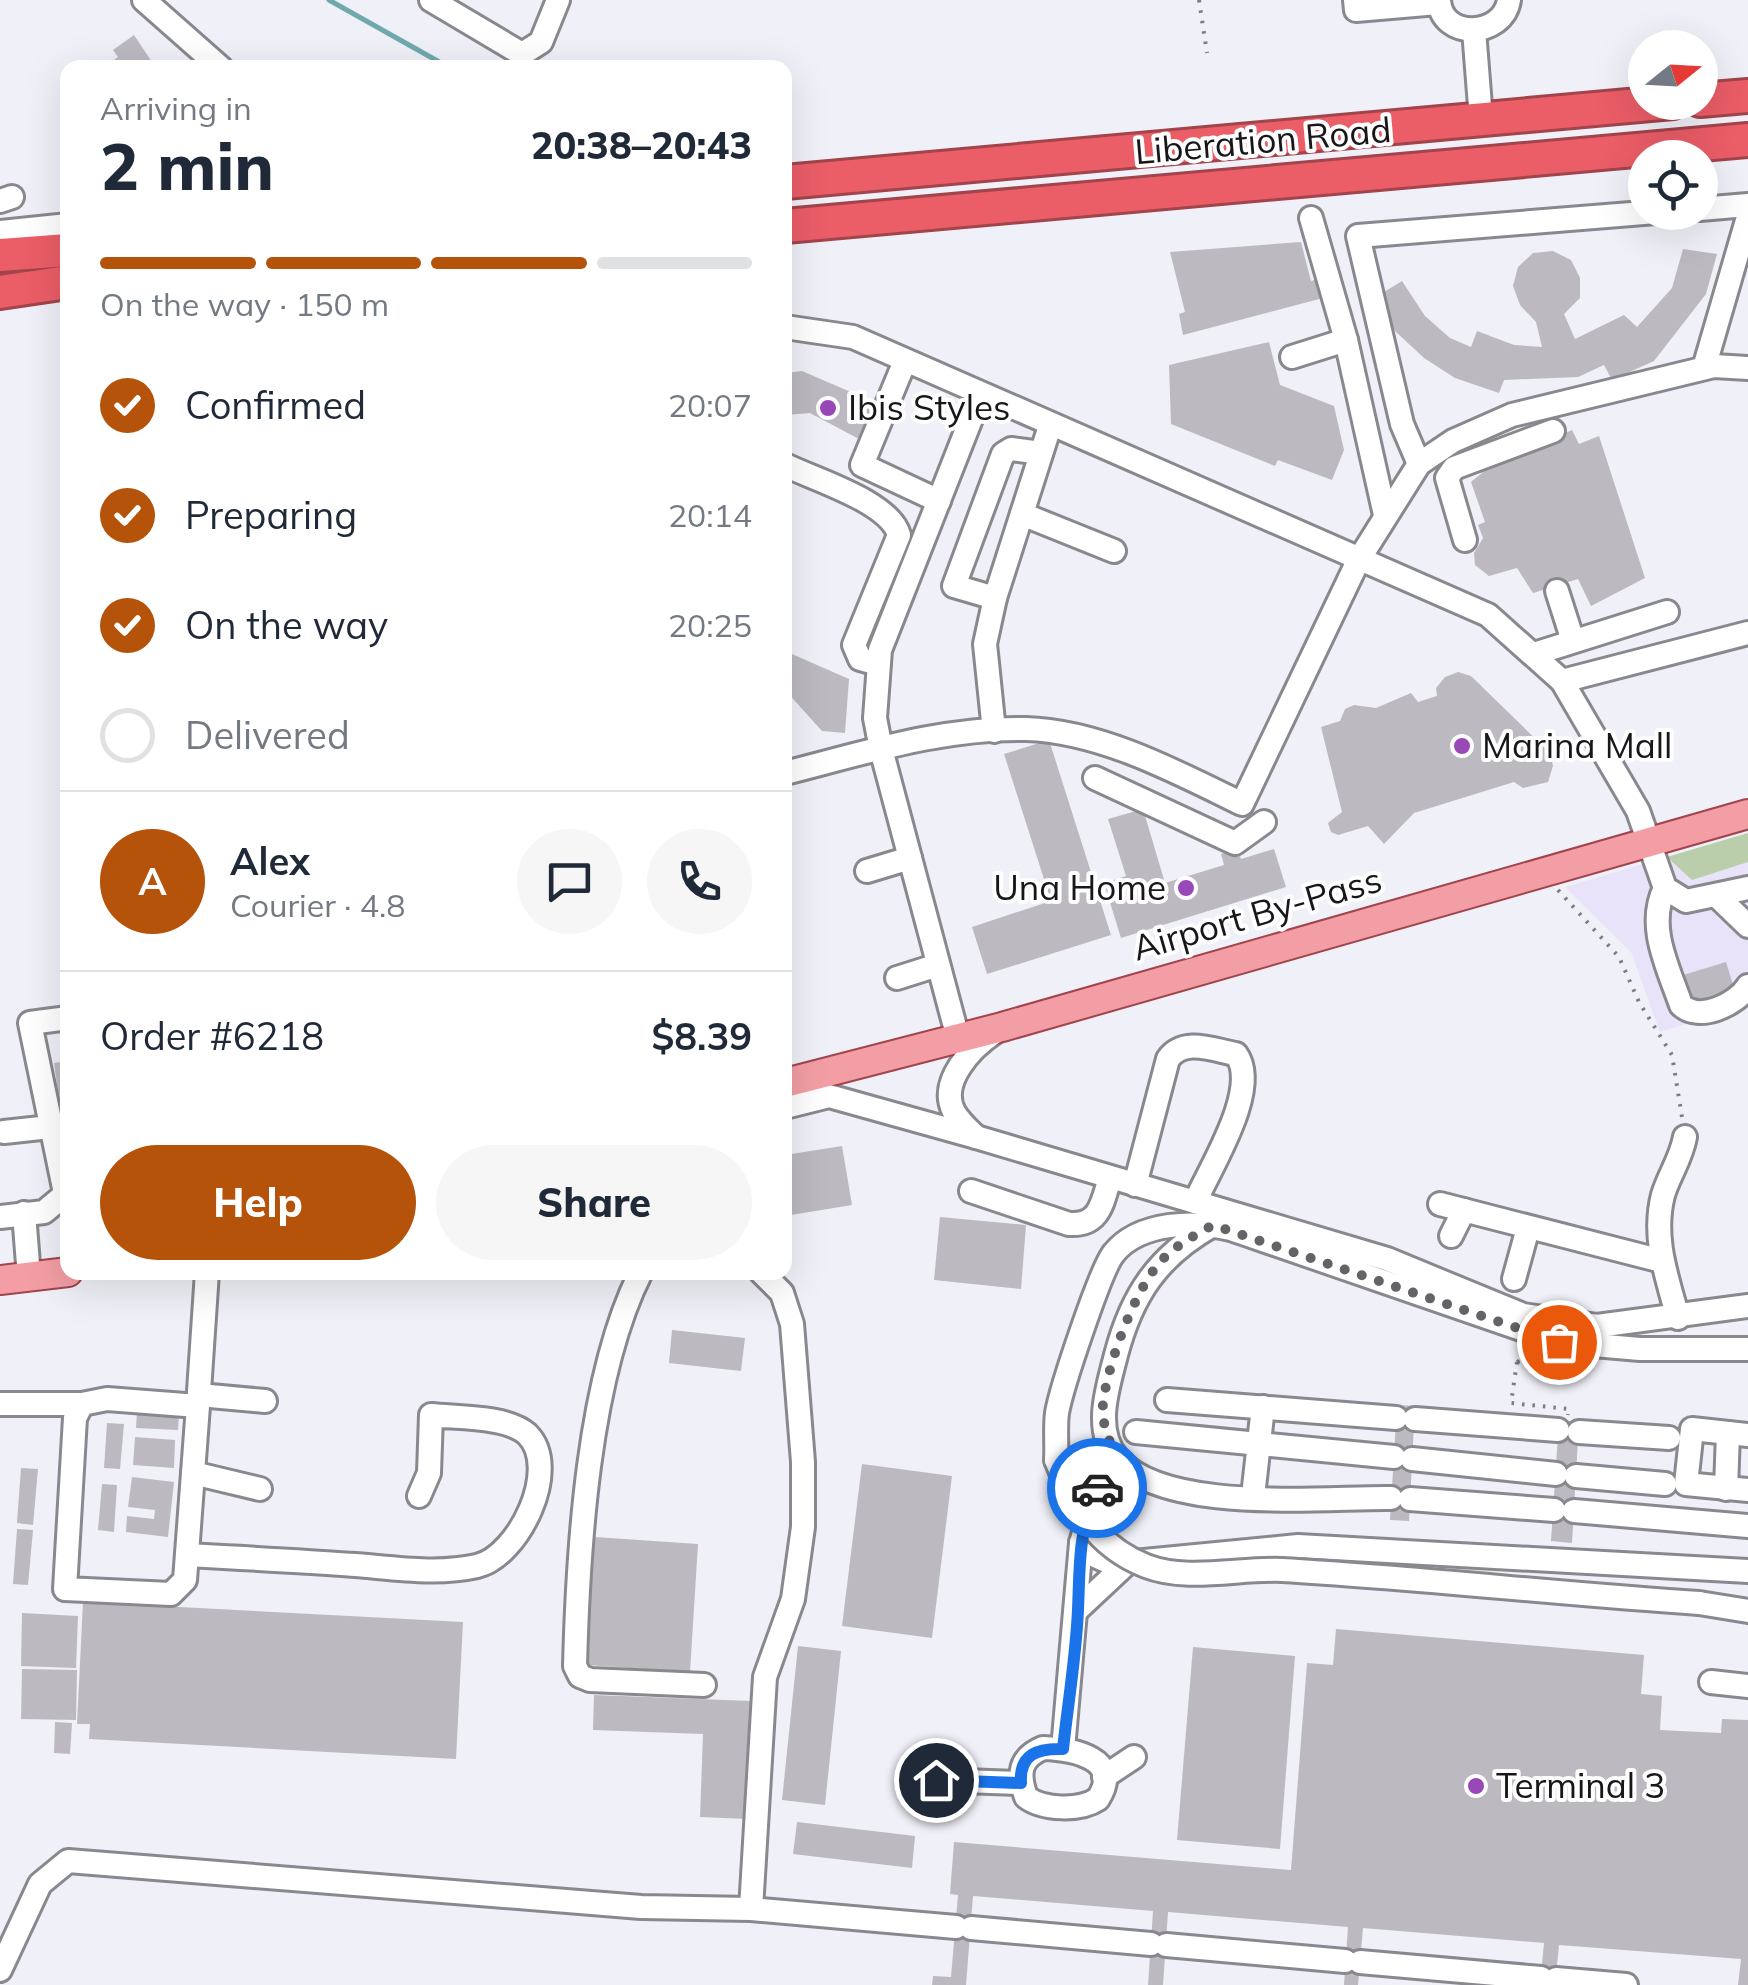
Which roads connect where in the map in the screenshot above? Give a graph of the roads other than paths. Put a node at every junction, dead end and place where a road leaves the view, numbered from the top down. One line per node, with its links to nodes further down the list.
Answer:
1 (144, 0): 8 (street)
2 (431, 0): 3 (street)
3 (558, 0)
4 (1356, 0): 6 (street)
5 (1508, 0): 7 (street)
6 (1438, 2): 7 (street)
7 (1474, 30): 12 (street)
8 (212, 60)
9 (1748, 96): 10 (highway)
10 (1718, 98)
11 (1628, 106): 12 (highway, Liberation Road)
12 (1481, 119): 18 (highway, Liberation Road)
13 (1748, 124): 14 (highway)
14 (1710, 140)
15 (1748, 140): 16 (highway, Liberation Road)
16 (1718, 141)
17 (1628, 148): 24 (highway, Liberation Road)
18 (792, 181)
19 (1748, 205): 20 (street)
20 (1718, 208)
21 (1628, 214): 45 (street)
22 (1748, 217): 37 (street)
23 (1311, 218): 34 (street)
24 (792, 225)
25 (60, 227): 26 (street)
26 (0, 232)
27 (60, 251): 28 (highway)
28 (0, 256)
29 (60, 283): 30 (highway)
30 (0, 292)
31 (60, 301): 32 (highway)
32 (0, 306)
33 (792, 328): 36 (street)
34 (1346, 340): 35 (street); 49 (street)
35 (1292, 357)
36 (905, 362): 39 (street); 47 (street)
37 (1704, 368): 38 (street); 40 (street)
38 (1748, 368)
39 (980, 396): 41 (street); 47 (street)
40 (1512, 416): 43 (street); 45 (street)
41 (1050, 426): 44 (street); 52 (street)
42 (1553, 431): 43 (street)
43 (1520, 440): 50 (street)
44 (1042, 453): 48 (street); 54 (street)
45 (1419, 464): 49 (street)
46 (792, 468): 59 (street)
47 (939, 501): 59 (street)
48 (1022, 514): 51 (street); 54 (street)
49 (1385, 516): 52 (street)
50 (1465, 540)
51 (1114, 552)
52 (1358, 562): 58 (street); 61 (street)
53 (1557, 592): 57 (street)
54 (995, 598): 61 (street)
55 (1667, 612): 57 (street)
56 (1748, 633): 60 (street)
57 (1573, 642): 58 (street)
58 (1534, 654): 60 (street)
59 (878, 664): 62 (street)
60 (1562, 682): 67 (street)
61 (994, 731): 62 (street)
62 (882, 749): 63 (street); 68 (street)
63 (792, 771)
64 (1095, 778): 66 (street)
65 (1748, 814): 67 (main road, Airport By-Pass)
66 (1264, 822)
67 (1648, 840): 70 (street); 78 (main road, Airport By-Pass)
68 (910, 858): 69 (street); 74 (street)
69 (867, 872)
70 (1665, 888): 72 (street); 76 (street)
71 (1748, 888): 72 (street)
72 (1719, 898): 73 (street)
73 (1748, 926)
74 (938, 965): 75 (street); 79 (street)
75 (897, 978)
76 (1748, 986)
77 (60, 1019): 82 (street)
78 (1002, 1027): 79 (main road, Airport By-Pass); 84 (street)
79 (958, 1038): 80 (main road, Airport By-Pass)
80 (792, 1081)
81 (792, 1105): 84 (street)
82 (50, 1127): 83 (street); 86 (street)
83 (4, 1132)
84 (976, 1137): 87 (street)
85 (1685, 1137): 99 (street)
86 (60, 1168)
87 (1110, 1178): 88 (street); 89 (street)
88 (1134, 1185): 91 (street); 91 (street)
89 (971, 1191)
90 (60, 1197): 94 (street)
91 (1196, 1202): 108 (street)
92 (1440, 1204): 93 (street)
93 (1464, 1210): 97 (street); 98 (street)
94 (24, 1214): 95 (street); 101 (street)
95 (0, 1217)
96 (1213, 1225): 109 (street); 120 (street); 134 (street, bridge)
97 (1528, 1228): 99 (street); 102 (street)
98 (1451, 1236)
99 (1662, 1261): 108 (street)
100 (60, 1273): 101 (main road)
101 (30, 1277): 103 (main road)
102 (1514, 1279)
103 (0, 1280)
104 (206, 1280): 110 (street)
105 (638, 1280): 136 (street)
106 (768, 1280): 143 (street)
107 (1748, 1306): 108 (street)
108 (1678, 1318)
109 (1748, 1350)
110 (199, 1400): 112 (street); 114 (street); 121 (street)
111 (1167, 1400): 115 (street)
112 (265, 1401)
113 (0, 1404): 114 (street)
114 (82, 1404): 130 (street)
115 (1263, 1407): 118 (street); 119 (street)
116 (1136, 1432): 119 (street)
117 (1738, 1434): 124 (street); 124 (street)
118 (1668, 1438)
119 (1259, 1444): 122 (street); 126 (street)
120 (1116, 1457): 126 (street); 129 (street)
121 (193, 1473): 123 (street); 130 (street)
122 (1665, 1484)
123 (260, 1489)
124 (1728, 1489): 127 (street)
125 (419, 1496): 130 (street)
126 (1253, 1496): 127 (street)
127 (1708, 1524): 128 (street)
128 (1748, 1526)
129 (1082, 1544): 131 (street); 133 (street)
130 (186, 1555)
131 (1124, 1565): 132 (street); 133 (street)
132 (1748, 1571)
133 (1078, 1608): 138 (street)
134 (1748, 1611)
135 (1711, 1682): 137 (street)
136 (704, 1685)
137 (1748, 1686)
138 (1063, 1749): 140 (street); 142 (street)
139 (1134, 1757): 140 (street)
140 (1104, 1777): 142 (street)
141 (936, 1780): 142 (street)
142 (1021, 1783)
143 (752, 1909): 144 (street); 145 (street)
144 (0, 1970)
145 (1626, 1985)

